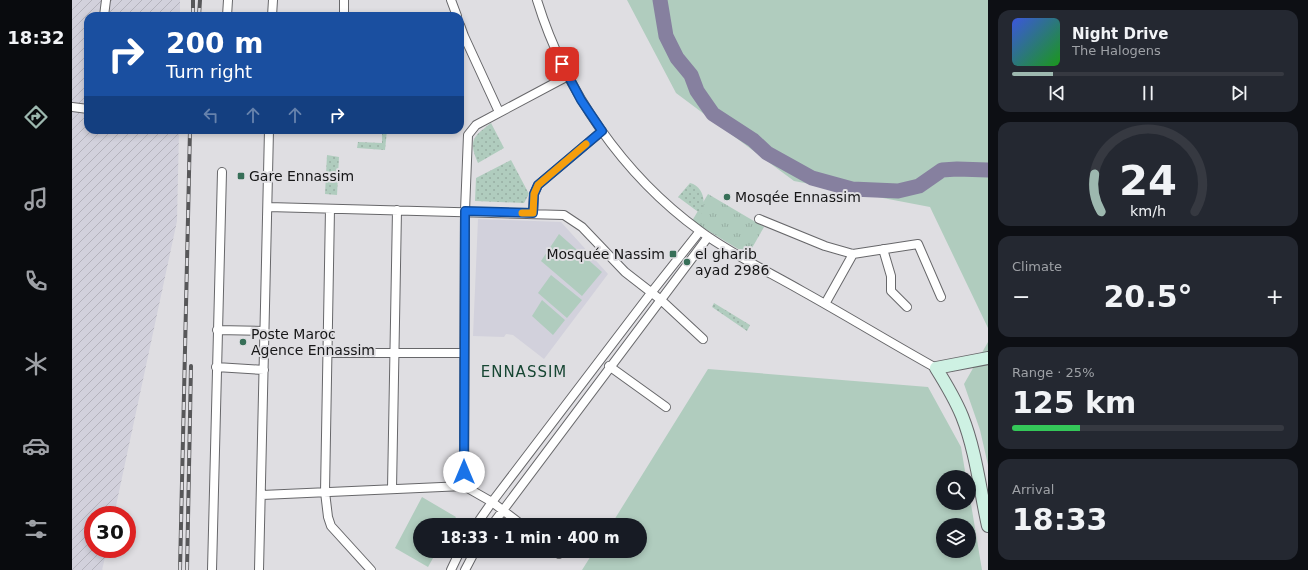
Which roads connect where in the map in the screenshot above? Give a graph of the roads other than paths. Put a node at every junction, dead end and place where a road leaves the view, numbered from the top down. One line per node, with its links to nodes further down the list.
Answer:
1 (106, 0): 7 (street)
2 (228, 0): 8 (street)
3 (273, 0): 9 (street)
4 (344, 0): 10 (street)
5 (451, 0): 11 (street)
6 (537, 0): 13 (street)
7 (104, 12)
8 (227, 12)
9 (272, 12)
10 (344, 12)
11 (456, 12)
12 (464, 41): 16 (street)
13 (568, 76): 16 (street); 17 (street)
14 (72, 107): 15 (street)
15 (84, 108)
16 (499, 112): 23 (street)
17 (602, 131): 24 (street); 26 (street)
18 (269, 134): 20 (street)
19 (222, 172): 35 (street)
20 (268, 207): 21 (street); 36 (street)
21 (330, 209): 22 (street); 38 (street)
22 (398, 210): 23 (street); 39 (street)
23 (465, 211): 24 (street); 40 (street)
24 (533, 213): 30 (street)
25 (759, 219): 29 (street)
26 (700, 231): 27 (street); 30 (street)
27 (708, 237): 32 (street); 33 (street)
28 (883, 249): 29 (street); 31 (street); 34 (street)
29 (853, 254): 33 (street)
30 (651, 292): 32 (street); 51 (street)
31 (941, 296)
32 (661, 300): 37 (street); 42 (street)
33 (825, 304): 44 (street)
34 (908, 307)
35 (217, 330): 36 (street); 43 (street)
36 (265, 331): 45 (street)
37 (703, 340)
38 (328, 353): 39 (street); 49 (street)
39 (395, 353): 40 (street); 48 (street)
40 (464, 353): 47 (street)
41 (988, 358): 44 (street)
42 (609, 366): 46 (street); 52 (street)
43 (216, 367): 45 (street); 59 (street)
44 (936, 368): 56 (street)
45 (264, 370): 50 (street)
46 (666, 407)
47 (464, 486): 48 (street); 51 (street)
48 (392, 489): 49 (street)
49 (325, 492): 50 (street); 61 (street)
50 (262, 495): 60 (street)
51 (492, 502): 52 (street); 53 (street)
52 (502, 509): 54 (street); 55 (street)
53 (481, 518)
54 (496, 518)
55 (513, 518)
56 (988, 526)
57 (457, 558): 62 (street)
58 (471, 558): 63 (street)
59 (212, 570)
60 (259, 570)
61 (371, 570)
62 (451, 570)
63 (465, 570)

